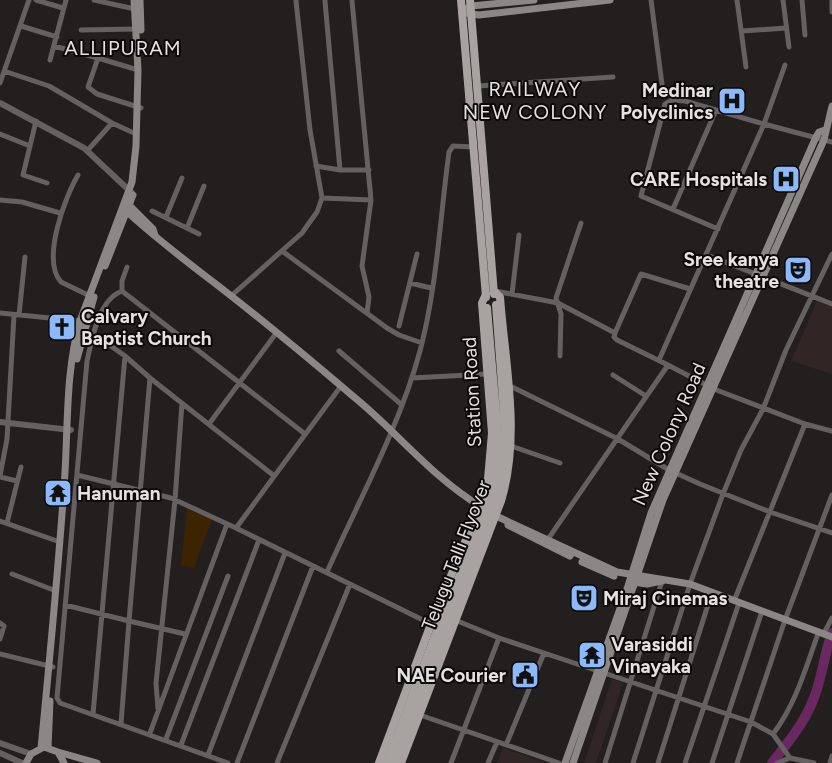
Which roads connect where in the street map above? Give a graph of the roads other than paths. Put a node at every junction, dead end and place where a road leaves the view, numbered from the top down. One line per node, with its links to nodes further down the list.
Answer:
1 (29, 0): 24 (street)
2 (36, 0): 19 (street)
3 (66, 0): 19 (street)
4 (94, 0): 20 (street)
5 (134, 0): 20 (main road)
6 (140, 0): 45 (main road)
7 (461, 0): 21 (main road, Station Road)
8 (534, 0): 18 (main road)
9 (610, 0): 23 (main road)
10 (651, 0): 41 (street)
11 (737, 0): 28 (street)
12 (782, 0): 25 (street)
13 (802, 0): 29 (street)
14 (832, 0): 22 (street)
15 (296, 1): 57 (street)
16 (325, 1): 58 (street)
17 (352, 1): 59 (street)
18 (470, 3): 21 (main road); 23 (main road)
19 (63, 8): 30 (street)
20 (135, 9): 26 (main road)
21 (462, 12): 23 (main road); 55 (main road, Station Road)
22 (832, 12)
23 (472, 15): 42 (main road)
24 (22, 26): 30 (street); 38 (street)
25 (786, 28): 28 (street); 32 (street)
26 (136, 29): 27 (street); 37 (main road)
27 (81, 30)
28 (742, 31): 36 (street)
29 (805, 35)
30 (57, 37): 31 (street)
31 (54, 46): 33 (street); 34 (street)
32 (789, 47)
33 (98, 58): 37 (street); 45 (street)
34 (50, 60)
35 (785, 65): 49 (street)
36 (746, 67)
37 (138, 70): 45 (main road)
38 (4, 71): 40 (street); 48 (street)
39 (613, 77): 42 (street)
40 (0, 83)
41 (662, 84)
42 (478, 86): 89 (main road)
43 (0, 103): 47 (street)
44 (832, 106): 52 (main road, New Colony Road)
45 (139, 108): 51 (main road); 64 (main road)
46 (716, 110): 49 (street); 69 (street); 69 (street)
47 (36, 120): 54 (street); 56 (street)
48 (112, 123): 51 (street); 56 (street)
49 (764, 124): 52 (street); 75 (street)
50 (0, 134): 54 (street)
51 (136, 134): 64 (main road)
52 (820, 138): 53 (street); 84 (main road, New Colony Road)
53 (832, 142)
54 (30, 146): 62 (street)
55 (473, 146): 86 (street); 90 (main road, Station Road)
56 (87, 151): 64 (street)
57 (316, 166): 58 (street); 65 (street)
58 (340, 170): 59 (street)
59 (369, 170): 67 (street)
60 (78, 175): 71 (street)
61 (182, 178): 72 (street)
62 (47, 183)
63 (204, 186): 74 (street)
64 (132, 190): 68 (main road)
65 (322, 198): 67 (street); 78 (street)
66 (0, 200): 71 (street)
67 (371, 200): 98 (street)
68 (126, 207): 92 (main road); 93 (main road); 127 (main road)
69 (673, 209): 75 (street)
70 (152, 211): 72 (street)
71 (60, 213): 92 (street)
72 (166, 217): 74 (street)
73 (581, 223): 95 (street)
74 (187, 228): 76 (street)
75 (718, 229): 81 (street)
76 (199, 234)
77 (519, 235): 91 (street)
78 (282, 251): 93 (street); 98 (street)
79 (417, 254): 85 (street)
80 (832, 254): 94 (street)
81 (707, 255): 84 (street); 87 (street)
82 (25, 257): 99 (street)
83 (127, 267): 88 (street)
84 (761, 275): 94 (street); 118 (main road, New Colony Road)
85 (410, 283): 86 (street); 101 (street)
86 (431, 288): 105 (street)
87 (690, 290): 103 (street); 109 (street)
88 (122, 291): 104 (street); 115 (street)
89 (494, 291): 91 (street); 116 (main road); 223 (main road, Telugu Talli Flyover, bridge)
90 (486, 294): 111 (main road, Station Road); 222 (main road, Telugu Talli Flyover, bridge)
91 (512, 294): 95 (street)
92 (90, 296): 100 (main road)
93 (231, 296): 102 (main road)
94 (812, 296): 96 (street); 122 (street)
95 (558, 303): 103 (street); 108 (street)
96 (832, 304)
97 (0, 313): 99 (street)
98 (367, 313): 105 (street)
99 (16, 315): 100 (street); 124 (street)
100 (80, 321): 127 (main road)
101 (399, 326)
102 (276, 332): 115 (street); 117 (main road)
103 (615, 333): 109 (street)
104 (94, 334): 107 (street); 136 (street)
105 (422, 343): 114 (street)
106 (339, 351): 121 (street)
107 (125, 356): 113 (street); 140 (street)
108 (560, 356)
109 (659, 360): 110 (street)
110 (668, 365): 118 (street); 119 (street)
111 (487, 374): 114 (street); 145 (main road, Station Road)
112 (613, 375): 119 (street)
113 (150, 378): 120 (street); 141 (street)
114 (412, 378): 121 (street)
115 (240, 383): 125 (street); 130 (street)
116 (508, 385): 131 (street); 132 (main road)
117 (341, 386): 128 (main road); 130 (street)
118 (711, 388): 122 (street); 135 (main road, New Colony Road)
119 (646, 396): 131 (street)
120 (182, 403): 125 (street); 144 (street)
121 (402, 405): 128 (street)
122 (763, 409): 126 (street); 142 (street)
123 (0, 422): 124 (street)
124 (8, 424): 127 (street); 138 (street)
125 (210, 424): 137 (street)
126 (805, 424): 129 (street); 146 (street)
127 (69, 430): 156 (main road); 185 (main road)
128 (392, 430): 145 (main road); 159 (street)
129 (832, 431)
130 (305, 434): 137 (street)
131 (618, 439): 135 (street); 155 (street)
132 (511, 446): 133 (street); 147 (main road)
133 (560, 463)
134 (21, 467): 139 (street)
135 (672, 471): 142 (street); 162 (main road, New Colony Road)
136 (77, 475): 140 (street); 169 (street)
137 (273, 475): 151 (street)
138 (0, 477): 139 (street)
139 (17, 481): 149 (street)
140 (114, 483): 141 (street); 171 (street)
141 (141, 490): 144 (street); 175 (street)
142 (723, 494): 146 (street); 165 (street)
143 (832, 496): 152 (street)
144 (175, 500): 150 (street); 178 (street)
145 (480, 506): 147 (street); 177 (main road, Station Road)
146 (770, 512): 152 (street); 168 (street)
147 (496, 516): 155 (main road); 173 (main road)
148 (0, 521): 149 (street)
149 (7, 523): 156 (street)
150 (227, 524): 151 (street); 179 (street)
151 (236, 528): 154 (street)
152 (820, 529): 153 (street); 174 (street)
153 (832, 533)
154 (259, 540): 157 (street); 203 (street)
155 (546, 541): 162 (main road)
156 (60, 542): 166 (main road)
157 (285, 553): 158 (street); 209 (street)
158 (314, 566): 159 (street); 219 (street)
159 (327, 572): 164 (street)
160 (12, 574): 166 (street)
161 (228, 576): 200 (street)
162 (634, 579): 163 (main road); 186 (main road, New Colony Road)
163 (662, 581): 165 (main road); 187 (street)
164 (350, 584): 177 (street); 220 (street)
165 (690, 584): 167 (main road); 188 (street)
166 (56, 591): 185 (main road)
167 (712, 592): 168 (main road); 189 (street)
168 (736, 602): 170 (main road); 190 (street)
169 (65, 605): 171 (street); 192 (street)
170 (762, 612): 174 (main road); 194 (street)
171 (103, 615): 175 (street); 192 (street)
172 (832, 618): 180 (street)
173 (455, 620): 181 (street); 193 (main road)
174 (785, 620): 180 (main road); 195 (street)
175 (129, 621): 178 (street); 196 (street)
176 (0, 623): 182 (street)
177 (431, 624): 221 (main road, Station Road)
178 (162, 628): 179 (street); 191 (street)
179 (185, 634): 191 (street)
180 (825, 634): 199 (street)
181 (499, 638): 183 (street); 197 (street)
182 (0, 639)
183 (544, 653): 186 (street); 204 (street)
184 (0, 654): 185 (street)
185 (51, 667): 205 (main road)
186 (601, 672): 187 (street); 228 (main road, New Colony Road); 229 (main road, New Colony Road)
187 (632, 683): 188 (street); 230 (street)
188 (655, 692): 189 (street); 231 (street)
189 (678, 699): 190 (street); 232 (street)
190 (703, 707): 194 (street); 233 (street)
191 (158, 709): 198 (street)
192 (92, 714): 196 (street)
193 (420, 715): 197 (street); 224 (main road)
194 (728, 715): 195 (street); 234 (street)
195 (751, 722): 199 (street); 235 (street)
196 (121, 724): 198 (street)
197 (464, 730): 201 (street); 225 (street)
198 (150, 733): 200 (street)
199 (773, 734): 212 (street)
200 (166, 739): 203 (street)
201 (496, 742): 204 (street); 226 (street)
202 (0, 743): 208 (street)
203 (181, 745): 209 (street)
204 (506, 745): 227 (street)
205 (44, 748): 206 (main road); 208 (main road)
206 (58, 752): 216 (main road); 217 (main road)
207 (0, 753): 210 (street)
208 (31, 754): 215 (main road)
209 (208, 755): 218 (street)
210 (7, 756): 213 (street); 214 (street)
211 (832, 756): 238 (street)
212 (790, 758): 236 (street); 237 (street)
213 (14, 763)
214 (22, 763)
215 (26, 763)
216 (64, 763)
217 (98, 763)
218 (228, 763)
219 (237, 763)
220 (277, 763)
221 (379, 763)
222 (387, 763)
223 (394, 763)
224 (401, 763)
225 (450, 763)
226 (488, 763)
227 (559, 763)
228 (565, 763)
229 (573, 763)
230 (606, 763)
231 (633, 763)
232 (658, 763)
233 (685, 763)
234 (712, 763)
235 (737, 763)
236 (777, 763)
237 (814, 763)
238 (830, 763)

